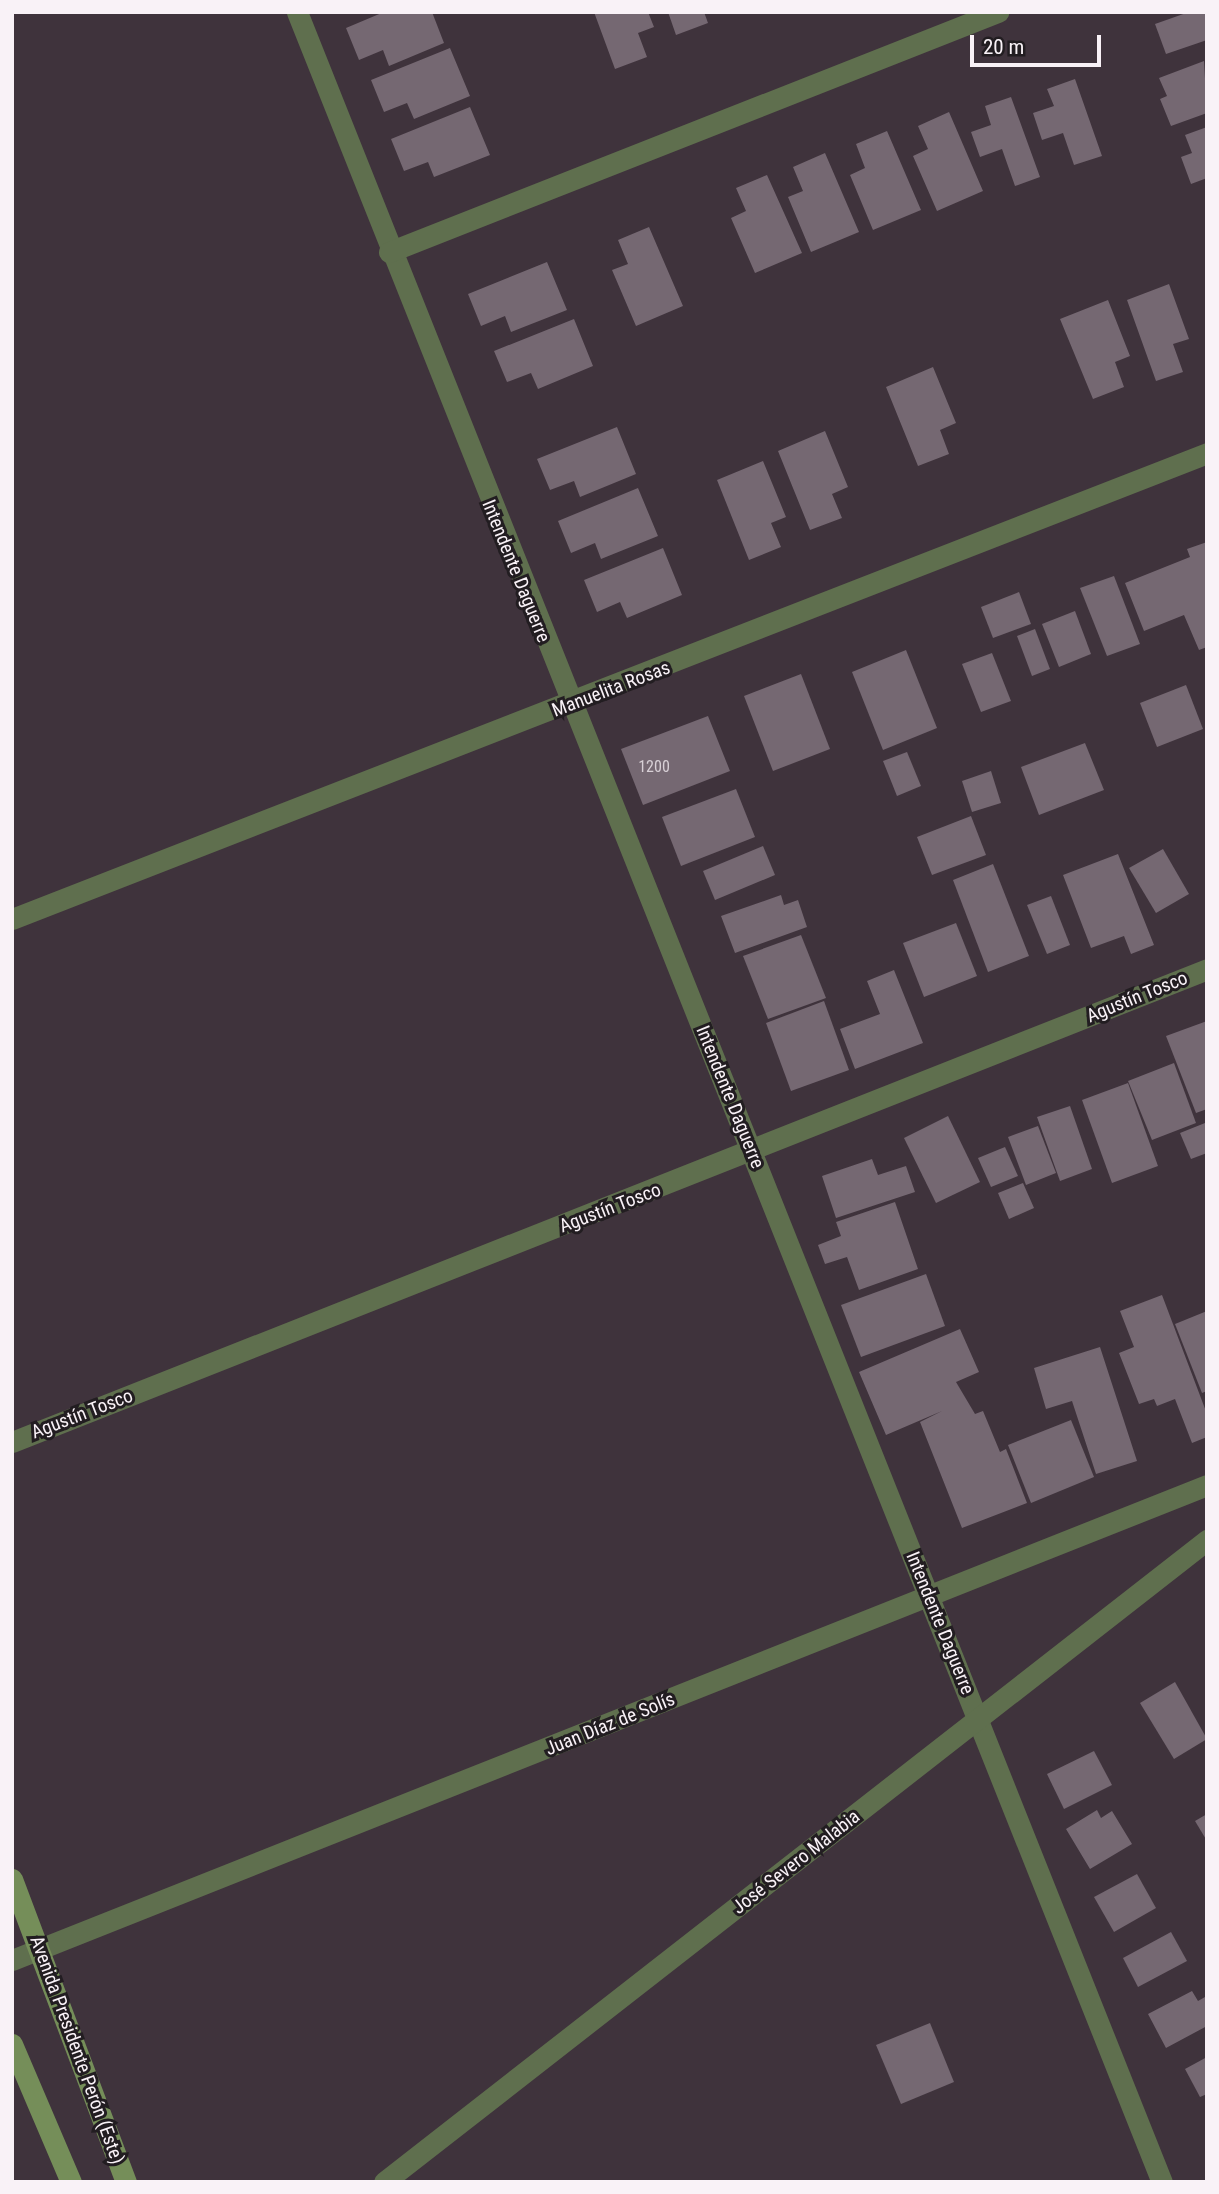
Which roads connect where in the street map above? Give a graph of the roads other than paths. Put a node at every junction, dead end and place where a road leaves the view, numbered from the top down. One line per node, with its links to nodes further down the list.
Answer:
1 (297, 12): 3 (street, Intendente Daguerre)
2 (998, 12): 3 (street)
3 (389, 252): 5 (street, Intendente Daguerre)
4 (1207, 453): 5 (street, Manuelita Rosas)
5 (570, 705): 6 (street, Manuelita Rosas); 8 (street, Intendente Daguerre)
6 (12, 919)
7 (1207, 969): 8 (street, Agustín Tosco)
8 (753, 1152): 9 (street, Agustín Tosco); 12 (street, Intendente Daguerre)
9 (12, 1442)
10 (1207, 1485): 12 (street, Juan Díaz de Solís)
11 (1207, 1541): 13 (street, José Severo Malabia)
12 (930, 1598): 13 (street, Intendente Daguerre); 15 (street, Juan Díaz de Solís)
13 (979, 1721): 20 (street, José Severo Malabia); 21 (street, Intendente Daguerre)
14 (12, 1879): 15 (main road, Avenida Presidente Perón (Este))
15 (40, 1949): 16 (street, Juan Díaz de Solís); 19 (main road, Avenida Presidente Perón (Este))
16 (12, 1960)
17 (12, 2044): 18 (main road)
18 (71, 2182)
19 (126, 2182)
20 (384, 2182)
21 (1162, 2182)

